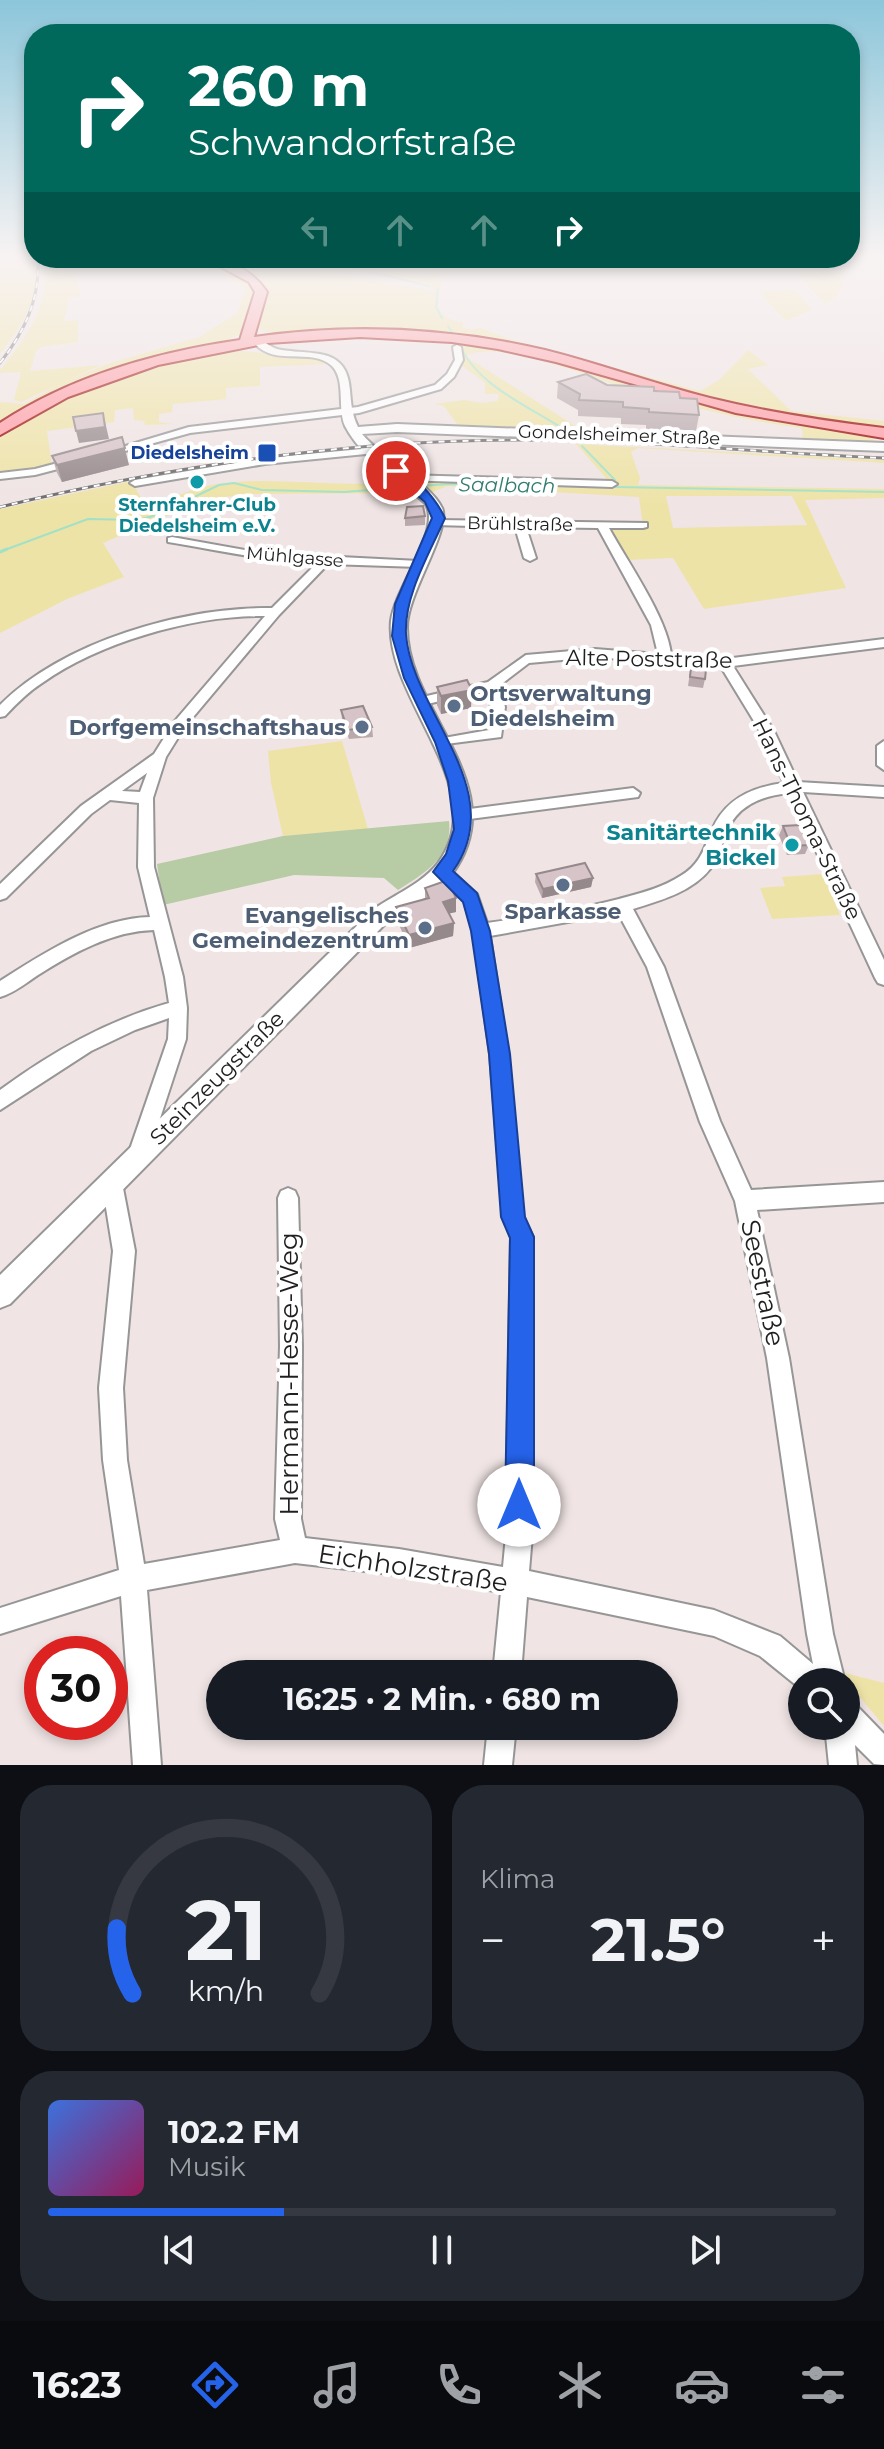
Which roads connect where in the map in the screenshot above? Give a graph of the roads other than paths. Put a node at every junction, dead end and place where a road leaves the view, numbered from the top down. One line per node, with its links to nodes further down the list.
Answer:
1 (241, 340): 6 (main road)
2 (258, 340): 5 (street)
3 (447, 340): 4 (main road)
4 (463, 344): 5 (street); 8 (main road)
5 (345, 411): 7 (street); 10 (street)
6 (0, 430)
7 (354, 431): 8 (street, Gondelsheimer Straße); 9 (street)
8 (882, 443)
9 (373, 451): 13 (street); 15 (street)
10 (100, 455)
11 (87, 458): 12 (street)
12 (0, 476)
13 (135, 483)
14 (612, 484): 15 (street)
15 (413, 485): 16 (street)
16 (438, 523): 17 (street, Brühlstraße); 23 (street)
17 (519, 523): 18 (street, Brühlstraße); 21 (street)
18 (602, 525): 19 (street, Brühlstraße); 26 (street, Brühlstraße)
19 (643, 525)
20 (172, 540): 22 (street, Mühlgasse)
21 (530, 558)
22 (325, 561): 23 (street, Mühlgasse); 24 (street)
23 (419, 564): 29 (street)
24 (275, 612): 30 (street); 33 (street)
25 (884, 643): 27 (street, Alte Poststraße)
26 (665, 659): 27 (street, Alte Poststraße); 28 (street, Alte Poststraße)
27 (725, 663): 35 (street, Hans-Thoma-Straße)
28 (492, 685): 29 (street, Alte Poststraße); 31 (street)
29 (423, 701): 31 (street)
30 (0, 713)
31 (443, 742): 40 (street)
32 (884, 746): 34 (street)
33 (159, 757): 38 (street); 39 (street)
34 (884, 765)
35 (793, 787): 36 (street); 43 (street); 46 (street, Hans-Thoma-Straße)
36 (884, 792)
37 (633, 793): 40 (street)
38 (108, 795): 39 (street); 42 (street)
39 (146, 798): 44 (street)
40 (462, 815): 41 (street)
41 (442, 872): 45 (street); 50 (street, Steinzeugstraße)
42 (0, 894)
43 (622, 904): 45 (street); 54 (street, Seestraße)
44 (160, 923): 47 (street); 48 (street)
45 (481, 931): 58 (street)
46 (884, 978)
47 (0, 990)
48 (178, 1008): 49 (street); 50 (street)
49 (0, 1101)
50 (137, 1157): 51 (street, Steinzeugstraße)
51 (112, 1183): 55 (street, Steinzeugstraße); 57 (street)
52 (884, 1192): 54 (street)
53 (288, 1198): 56 (street, Hermann-Hesse-Weg)
54 (745, 1201): 62 (street, Seestraße)
55 (0, 1294)
56 (295, 1550): 57 (street, Eichholzstraße); 58 (street, Eichholzstraße)
57 (133, 1579): 59 (street, Eichholzstraße); 67 (street)
58 (516, 1584): 60 (street); 61 (street, Eichholzstraße)
59 (0, 1621)
60 (508, 1660)
61 (797, 1668)
62 (828, 1668)
63 (860, 1729): 66 (street)
64 (501, 1740): 68 (street)
65 (840, 1740): 69 (street)
66 (884, 1754)
67 (147, 1765)
68 (498, 1765)
69 (843, 1765)

